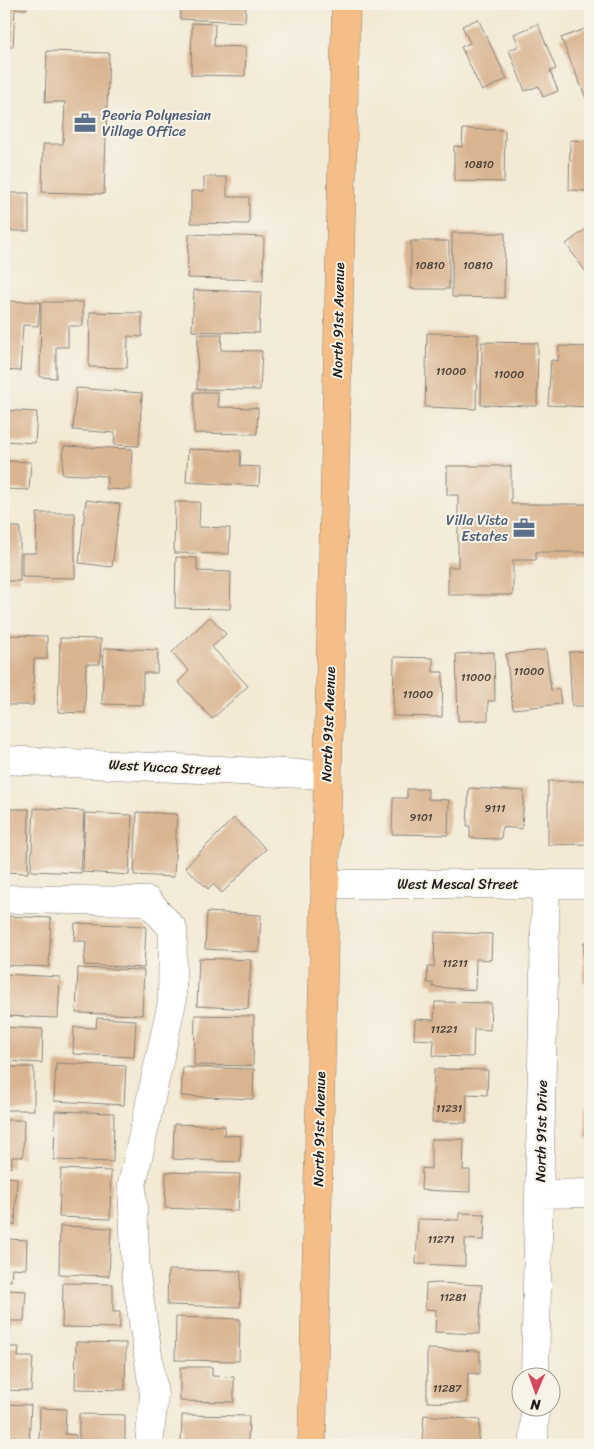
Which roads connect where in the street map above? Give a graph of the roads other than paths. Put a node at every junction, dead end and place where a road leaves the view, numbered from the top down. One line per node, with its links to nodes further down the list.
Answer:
1 (346, 4): 3 (main road, North 91st Avenue)
2 (4, 760): 3 (street, West Yucca Street)
3 (326, 775): 4 (main road, North 91st Avenue)
4 (325, 884): 6 (street, West Mescal Street); 13 (main road, North 91st Avenue)
5 (590, 884): 6 (street, West Mescal Street)
6 (546, 885): 9 (street, North 91st Drive)
7 (4, 900): 12 (street)
8 (590, 1193): 9 (street)
9 (540, 1194): 10 (street, North 91st Drive)
10 (536, 1366)
11 (535, 1416): 14 (street)
12 (150, 1445)
13 (312, 1445)
14 (534, 1445)

